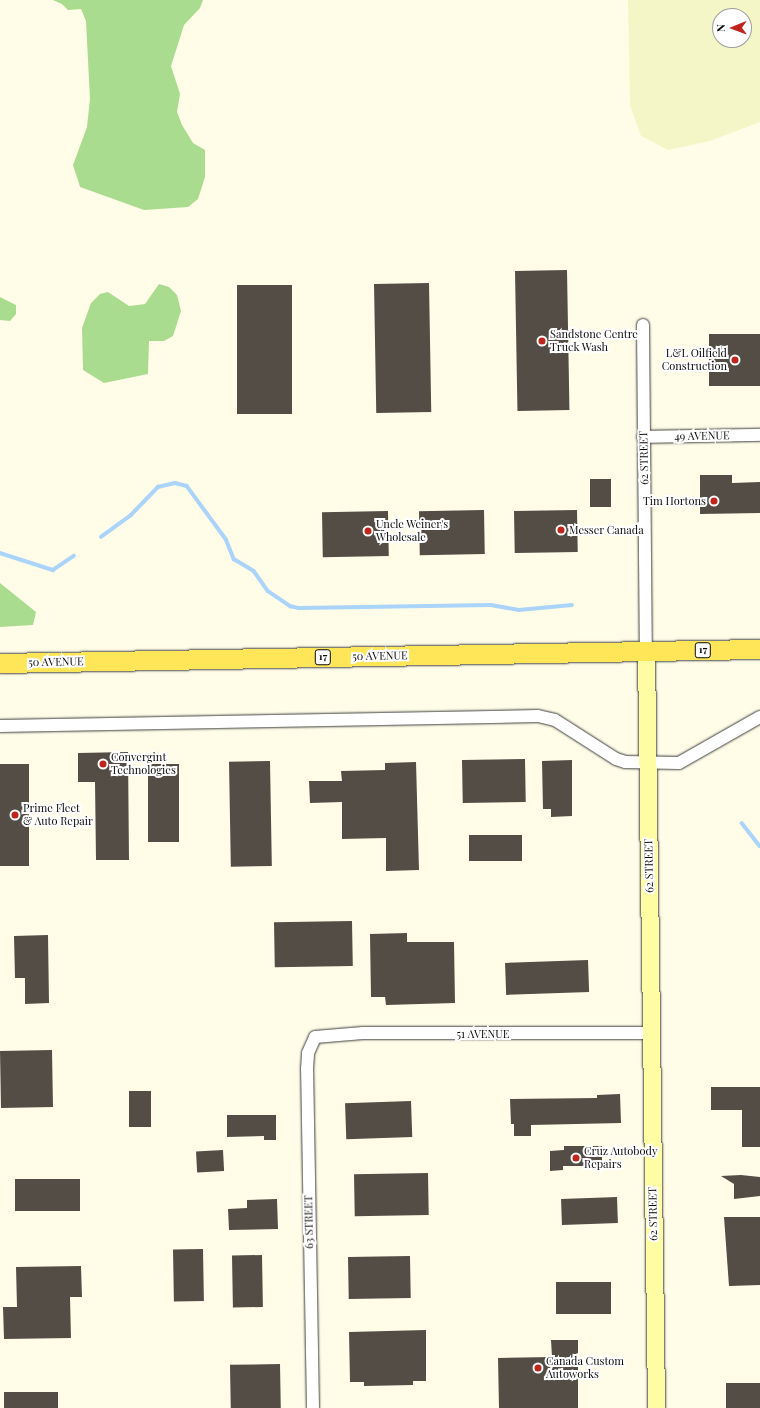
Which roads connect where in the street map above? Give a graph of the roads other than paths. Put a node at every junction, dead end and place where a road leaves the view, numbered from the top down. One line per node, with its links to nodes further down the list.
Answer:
1 (643, 325): 3 (street, 62 STREET)
2 (760, 435): 3 (street, 49 AVENUE)
3 (643, 437): 5 (street, 62 STREET)
4 (760, 649): 5 (main road, 50 AVENUE / 17)
5 (646, 651): 6 (main road, 50 AVENUE / 17); 9 (main road, 62 STREET)
6 (0, 663)
7 (760, 717): 9 (street)
8 (0, 726): 9 (street)
9 (648, 763): 10 (main road, 62 STREET)
10 (651, 1033): 11 (street, 51 AVENUE); 13 (main road, 62 STREET)
11 (315, 1038): 12 (street, 63 STREET)
12 (313, 1408)
13 (656, 1408)

